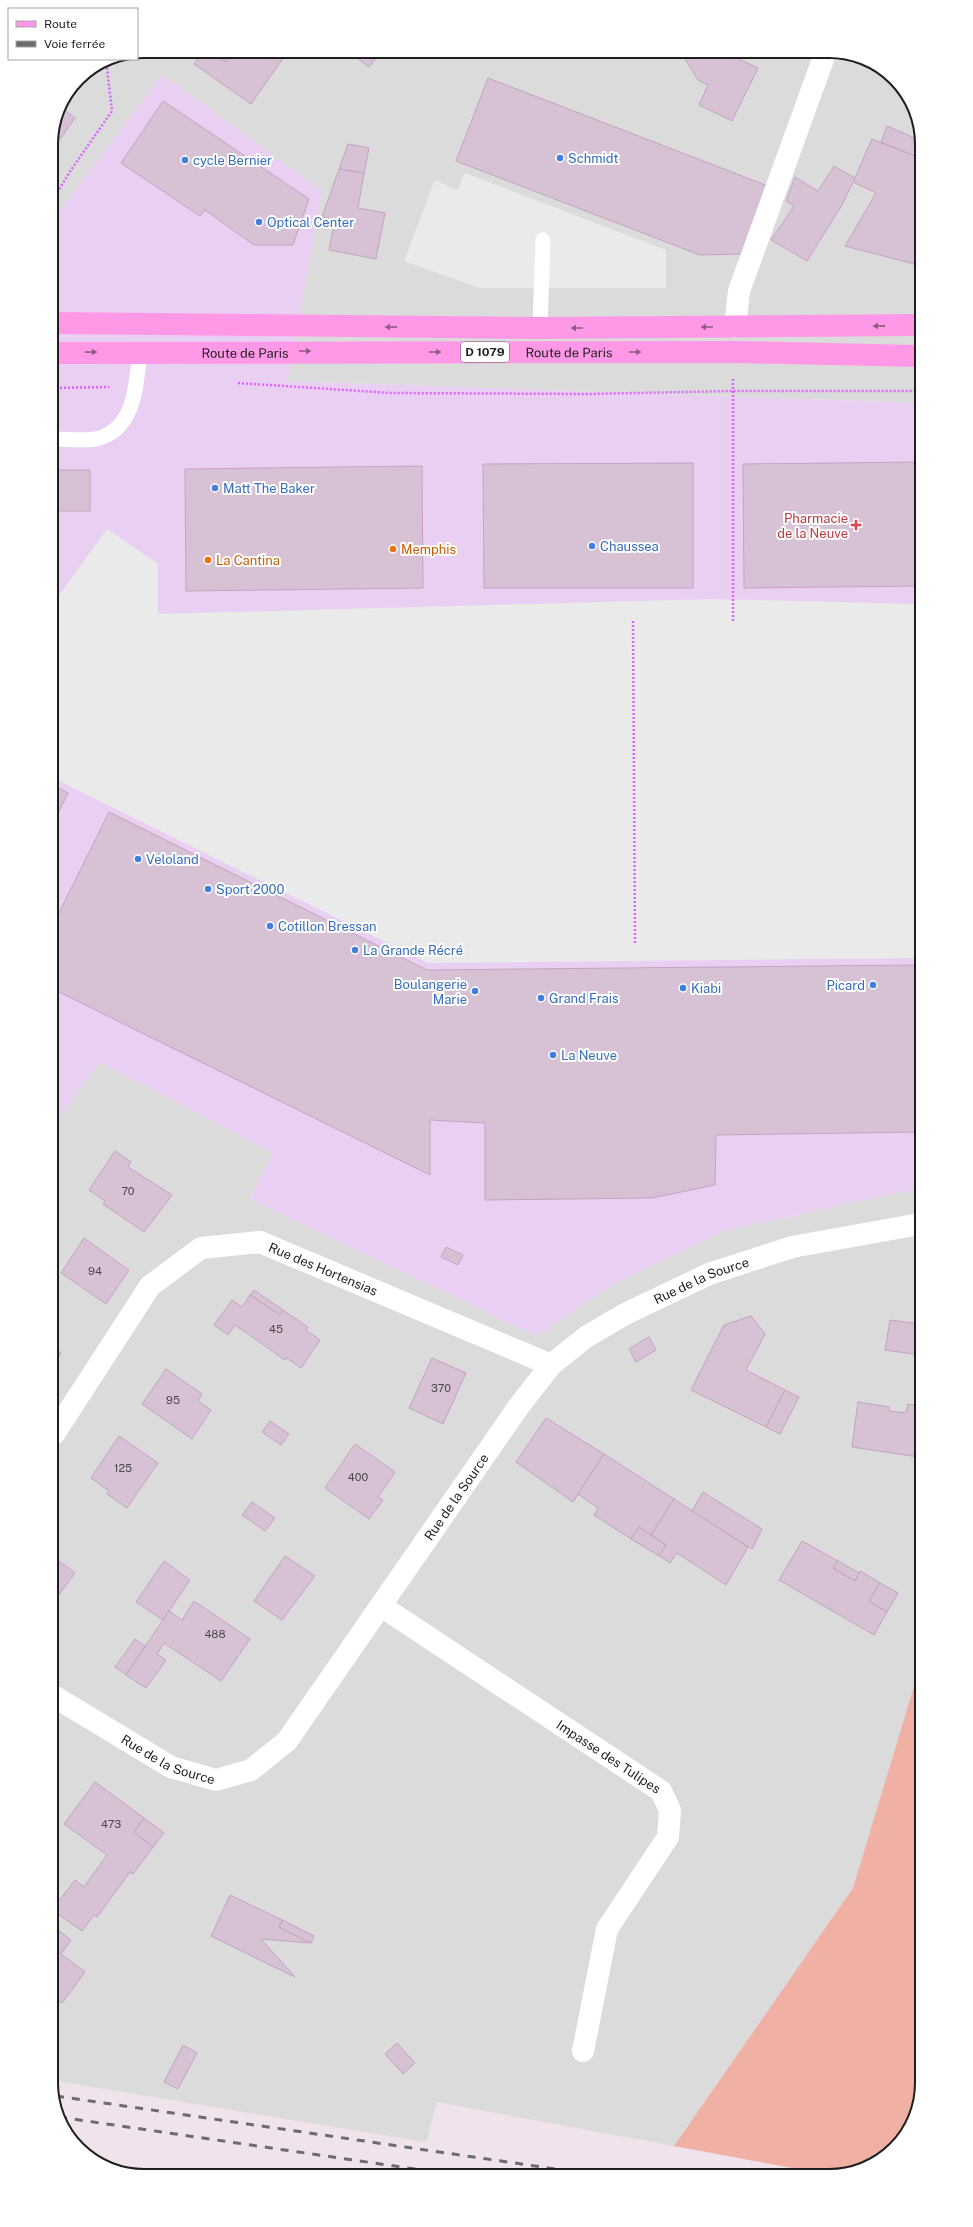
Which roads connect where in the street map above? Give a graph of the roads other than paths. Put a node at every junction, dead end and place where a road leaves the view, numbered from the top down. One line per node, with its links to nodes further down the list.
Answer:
1 (823, 58): 5 (street)
2 (543, 240): 6 (lane)
3 (58, 323): 6 (main road, Route de Paris / D 1079, one-way to 3)
4 (915, 325): 5 (main road, Route de Paris / D 1079, one-way to 5)
5 (735, 327): 6 (main road, Route de Paris / D 1079, one-way to 6)
6 (540, 328)
7 (140, 351): 8 (main road, Route de Paris / D 1079, one-way to 7); 9 (main road, Route de Paris / D 1079, one-way to 9); 10 (lane)
8 (58, 352)
9 (915, 356)
10 (58, 439)
11 (915, 1225): 12 (street, Rue de la Source)
12 (551, 1365): 13 (street, Rue des Hortensias); 14 (street, Rue de la Source)
13 (58, 1428)
14 (380, 1606): 15 (street, Rue de la Source); 16 (street, Impasse des Tulipes)
15 (58, 1698)
16 (583, 2051)

